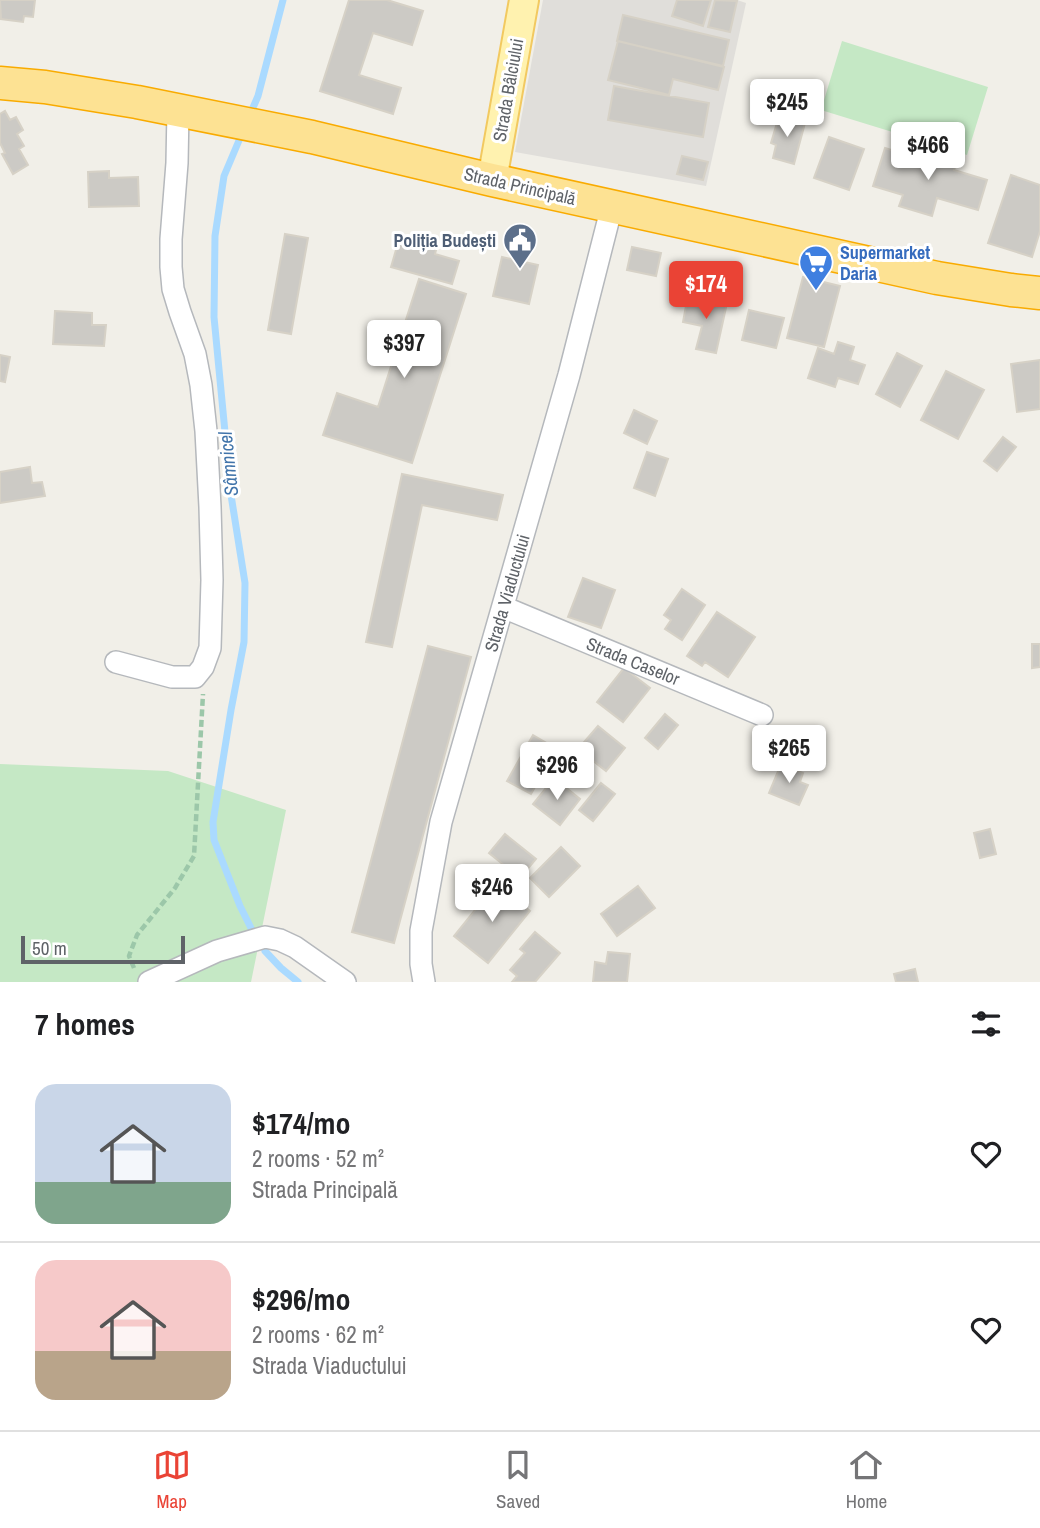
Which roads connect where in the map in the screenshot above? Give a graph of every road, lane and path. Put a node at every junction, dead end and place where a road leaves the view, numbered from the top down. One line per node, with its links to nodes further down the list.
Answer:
1 (524, 0): 4 (main road, Strada Bâlciului)
2 (0, 83): 3 (highway, Strada Principală)
3 (178, 110): 4 (highway, Strada Principală); 8 (street)
4 (492, 180): 5 (highway, Strada Principală)
5 (612, 206): 6 (highway, Strada Principală); 7 (street, Strada Viaductului)
6 (1040, 293)
7 (503, 607): 10 (street, Strada Caselor); 13 (street, Strada Viaductului)
8 (209, 648): 9 (street); 11 (path)
9 (116, 662)
10 (762, 715)
11 (143, 978): 12 (street)
12 (345, 982)
13 (424, 982)

